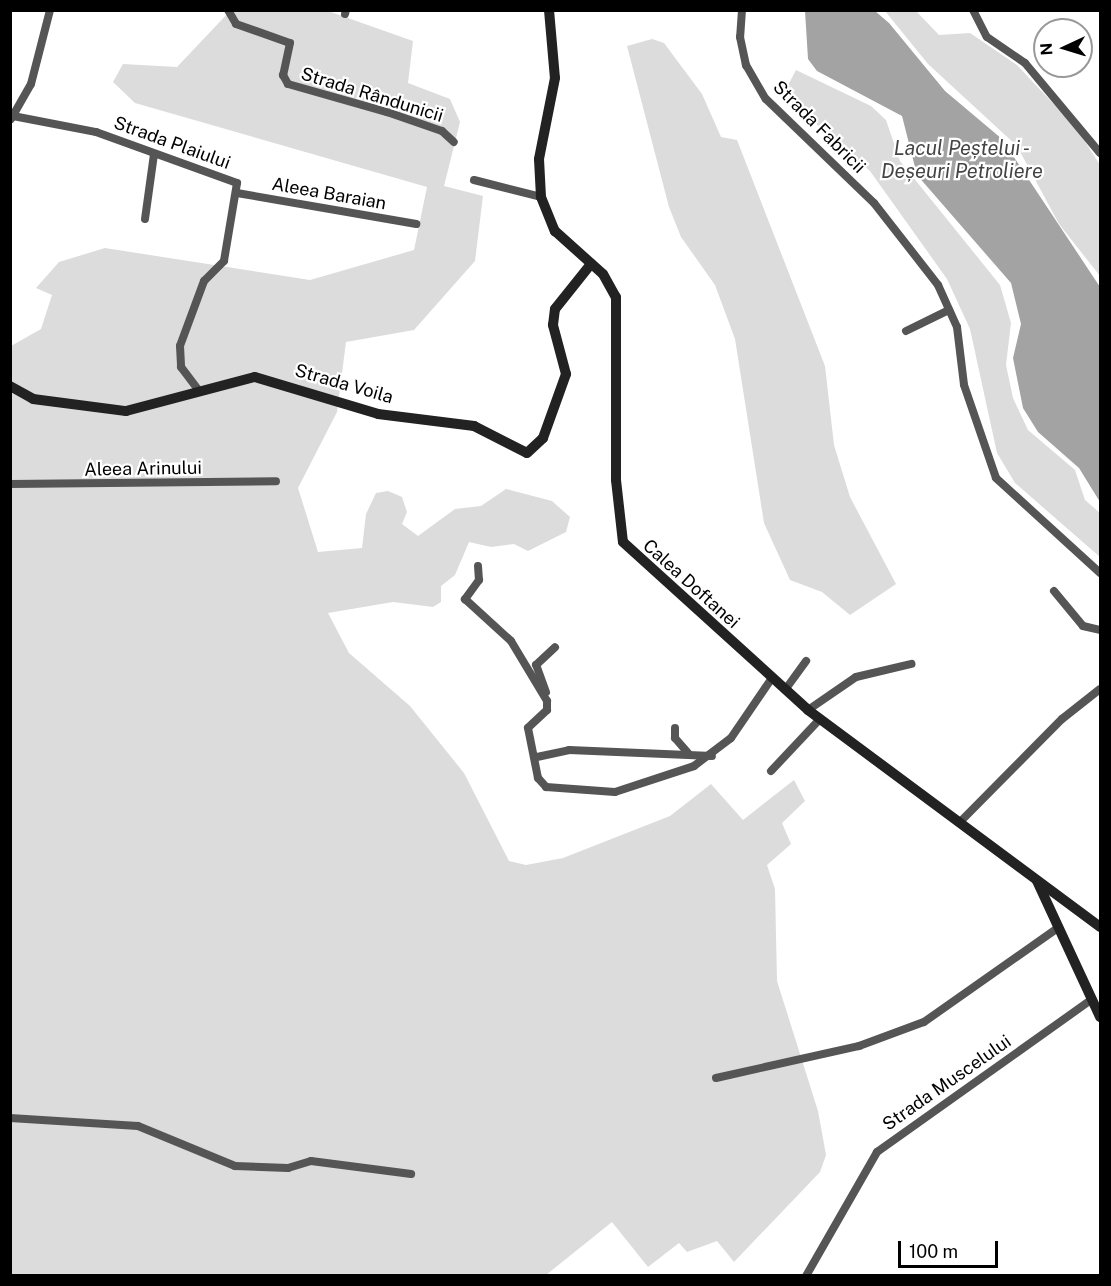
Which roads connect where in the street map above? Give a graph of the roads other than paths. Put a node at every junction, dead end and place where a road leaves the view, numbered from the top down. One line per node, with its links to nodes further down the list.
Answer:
1 (50, 10): 6 (street)
2 (228, 10): 7 (street, Strada Rândunicii)
3 (549, 10): 12 (main road, Calea Doftanei)
4 (742, 10): 16 (street, Strada Fabricii)
5 (976, 12): 8 (street)
6 (12, 118): 9 (street, Strada Plaiului)
7 (454, 142)
8 (1101, 153)
9 (154, 154): 11 (street, Strada Plaiului); 13 (street)
10 (474, 180): 12 (street)
11 (237, 193): 14 (street, Aleea Baraian); 19 (street, Strada Plaiului)
12 (541, 197): 15 (main road, Calea Doftanei)
13 (145, 219)
14 (416, 224)
15 (591, 264): 19 (main road, Strada Voila); 29 (main road, Calea Doftanei)
16 (949, 310): 17 (street); 23 (street, Strada Fabricii)
17 (906, 331)
18 (10, 386): 19 (main road, Strada Voila)
19 (199, 391)
20 (276, 481): 21 (street, Aleea Arinului)
21 (10, 484)
22 (478, 566): 32 (street)
23 (1101, 573)
24 (1054, 591): 25 (street)
25 (1101, 630)
26 (555, 647): 32 (street)
27 (806, 661): 31 (street)
28 (911, 664): 33 (street)
29 (772, 678): 31 (main road, Calea Doftanei); 37 (street)
30 (1101, 688): 40 (street)
31 (785, 690): 33 (main road, Calea Doftanei)
32 (547, 701): 38 (street)
33 (808, 710): 34 (main road, Calea Doftanei)
34 (820, 719): 39 (street); 40 (main road, Calea Doftanei)
35 (675, 728): 36 (street)
36 (689, 754): 37 (street); 38 (street)
37 (712, 756): 38 (street)
38 (537, 757)
39 (771, 771)
40 (960, 822): 41 (main road, Calea Doftanei)
41 (1036, 878): 42 (main road); 43 (main road, Calea Doftanei)
42 (1059, 927): 44 (main road); 46 (street)
43 (1101, 927)
44 (1092, 999): 45 (main road); 49 (street, Strada Muscelului)
45 (1101, 1017)
46 (716, 1078)
47 (10, 1119): 48 (street)
48 (411, 1174)
49 (807, 1275)

